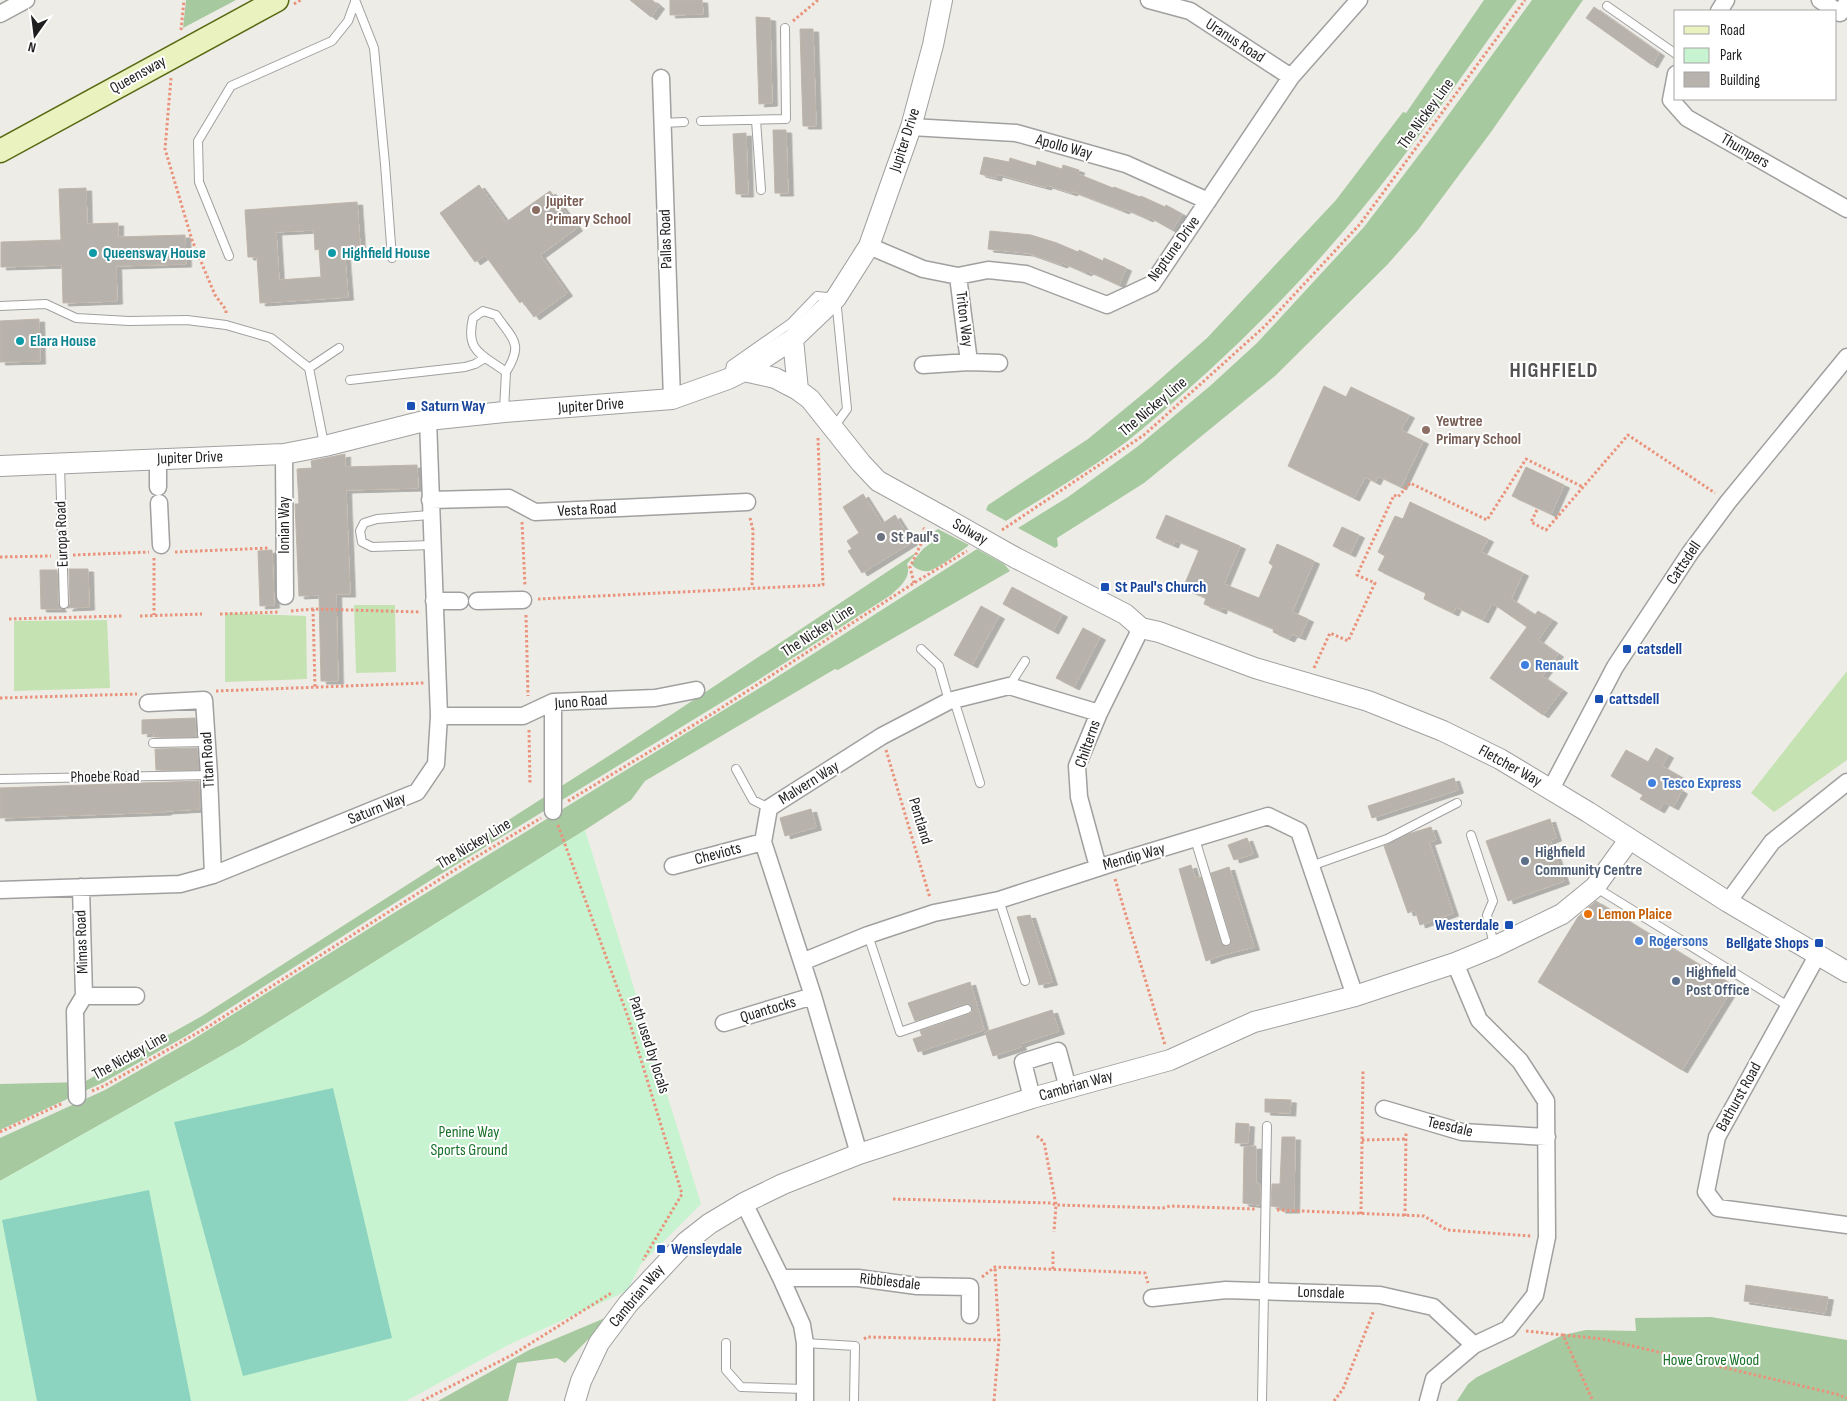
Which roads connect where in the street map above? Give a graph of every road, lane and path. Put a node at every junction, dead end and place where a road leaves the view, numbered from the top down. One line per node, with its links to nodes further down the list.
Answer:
1 (26, 0): 15 (street)
2 (184, 0): 17 (path)
3 (277, 0): 17 (main road, Queensway)
4 (818, 0): 16 (path)
5 (942, 0): 27 (street, Jupiter Drive)
6 (1149, 0): 20 (street, Uranus Road)
7 (1359, 0): 20 (street, Neptune Drive)
8 (1525, 0): 67 (path, The Nickey Line)
9 (1820, 0): 13 (street)
10 (355, 1): 33 (lane); 34 (lane)
11 (1847, 3): 14 (street)
12 (1607, 6): 18 (lane)
13 (1835, 10)
14 (1837, 11)
15 (0, 14)
16 (785, 28): 23 (lane)
17 (185, 50): 19 (main road, Queensway)
18 (1674, 53)
19 (165, 61): 28 (main road, Queensway); 38 (path)
20 (1291, 77): 30 (street, Neptune Drive)
21 (660, 78): 26 (street, Pallas Road)
22 (1674, 84): 31 (street, Thumpers)
23 (756, 120): 24 (lane); 29 (lane)
24 (701, 121)
25 (684, 122): 26 (lane)
26 (662, 123): 51 (street, Pallas Road)
27 (910, 126): 30 (street, Apollo Way); 32 (street, Jupiter Drive)
28 (0, 150)
29 (760, 190)
30 (1208, 200): 35 (street, Neptune Drive)
31 (1847, 209)
32 (868, 246): 35 (street, Neptune Drive); 36 (street, Jupiter Drive)
33 (229, 256)
34 (392, 258)
35 (958, 276): 42 (street, Triton Way)
36 (836, 298): 39 (street, Jupiter Drive); 48 (lane); 54 (lane)
37 (0, 306): 38 (lane)
38 (226, 325): 46 (lane)
39 (793, 338): 48 (street, Jupiter Drive); 50 (street)
40 (339, 348): 46 (lane)
41 (485, 358): 47 (lane); 47 (lane); 49 (lane)
42 (970, 362): 44 (street, Triton Way); 45 (street, Triton Way)
43 (1845, 362): 62 (street, Cattsdell)
44 (999, 363)
45 (923, 365)
46 (309, 368): 55 (lane)
47 (506, 372): 52 (lane)
48 (736, 375): 50 (street, Solway); 51 (street, Jupiter Drive)
49 (350, 380)
50 (798, 390): 54 (street, Solway)
51 (672, 399): 52 (street, Jupiter Drive)
52 (504, 412): 53 (street, Jupiter Drive)
53 (428, 420): 55 (street, Jupiter Drive); 64 (street, Saturn Way)
54 (832, 429): 75 (path); 89 (street, Solway, bridge)
55 (325, 446): 56 (street, Jupiter Drive)
56 (284, 454): 57 (street, Jupiter Drive); 70 (street, Ionian Way)
57 (158, 459): 58 (street, Jupiter Drive); 69 (street)
58 (60, 463): 59 (street, Jupiter Drive); 72 (lane, Europa Road)
59 (0, 466)
60 (1583, 487): 62 (path); 65 (path); 92 (path)
61 (747, 502): 63 (street, Vesta Road); 75 (path)
62 (1728, 502): 111 (street, Cattsdell)
63 (522, 505): 64 (street, Vesta Road); 77 (path)
64 (430, 507): 68 (street, Saturn Way); 68 (lane)
65 (1537, 510)
66 (922, 526): 74 (path)
67 (995, 534)
68 (432, 546): 81 (street, Saturn Way)
69 (158, 548): 70 (path); 72 (path); 85 (path)
70 (284, 548): 76 (street, Ionian Way)
71 (971, 548): 74 (path, The Nickey Line)
72 (62, 555): 73 (path); 80 (lane, Europa Road)
73 (0, 557)
74 (914, 583): 114 (path, The Nickey Line)
75 (752, 589): 77 (path)
76 (284, 596)
77 (524, 600): 79 (street); 99 (path)
78 (460, 601): 81 (street)
79 (477, 601)
80 (64, 604)
81 (434, 607): 82 (path); 101 (street, Saturn Way)
82 (313, 608): 84 (path); 94 (path)
83 (202, 614): 85 (path)
84 (220, 614)
85 (154, 615): 87 (path)
86 (122, 616): 88 (path)
87 (140, 616)
88 (9, 619)
89 (1141, 628): 92 (street, Fletcher Way); 100 (street, Chilterns)
90 (921, 649): 96 (lane)
91 (1025, 661): 93 (lane)
92 (1307, 682): 111 (street, Fletcher Way)
93 (1009, 686): 96 (street, Malvern Way); 100 (street)
94 (315, 687)
95 (696, 690): 97 (street, Juno Road)
96 (951, 701): 102 (street, Malvern Way); 109 (lane)
97 (553, 702): 99 (street, Juno Road); 114 (street)
98 (148, 703): 103 (street, Titan Road)
99 (529, 713): 101 (street, Juno Road); 110 (path)
100 (1100, 713): 120 (street, Chilterns)
101 (439, 716): 122 (street, Saturn Way)
102 (882, 736): 113 (street, Malvern Way); 128 (path, Pentland)
103 (207, 742): 104 (lane); 106 (street, Titan Road)
104 (153, 743)
105 (736, 769): 113 (lane)
106 (209, 775): 107 (lane, Phoebe Road); 122 (street, Titan Road)
107 (0, 779)
108 (1847, 782): 127 (street)
109 (980, 783)
110 (530, 784)
111 (1551, 789): 117 (street, Fletcher Way)
112 (1457, 803): 121 (lane)
113 (769, 808): 118 (street, Malvern Way)
114 (552, 811): 147 (path, The Nickey Line); 168 (path, Path used by locals)
115 (1471, 835): 131 (lane)
116 (1195, 839): 120 (street, Mendip Way); 121 (street, Mendip Way); 130 (lane)
117 (1630, 840): 124 (street, Cambrian Way); 127 (street, Fletcher Way)
118 (763, 842): 119 (street, Cheviots); 133 (street, Malvern Way)
119 (673, 866)
120 (1104, 866): 126 (street, Mendip Way); 144 (path)
121 (1311, 866): 140 (street, Mendip Way)
122 (213, 875): 123 (street, Saturn Way)
123 (81, 887): 125 (street, Saturn Way); 137 (street, Mimas Road)
124 (1595, 887): 131 (street, Cambrian Way); 141 (lane)
125 (0, 890)
126 (999, 900): 128 (street, Mendip Way); 136 (lane)
127 (1728, 902): 132 (street, Fletcher Way)
128 (934, 913): 129 (street, Mendip Way)
129 (868, 935): 133 (street, Mendip Way); 142 (lane)
130 (1226, 940)
131 (1494, 947): 134 (street, Cambrian Way)
132 (1817, 956): 135 (street, Fletcher Way); 141 (street, Bathurst Road)
133 (802, 962): 139 (street, Malvern Way)
134 (1455, 963): 140 (street, Cambrian Way); 154 (street)
135 (1847, 972)
136 (1026, 981)
137 (84, 996): 138 (street, Mimas Road); 147 (street, Mimas Road)
138 (136, 996)
139 (813, 996): 143 (street, Quantocks); 157 (street, Malvern Way)
140 (1355, 996): 144 (street, Cambrian Way)
141 (1788, 1006): 164 (street, Bathurst Road)
142 (967, 1009)
143 (724, 1023)
144 (1170, 1060): 146 (street, Cambrian Way)
145 (1363, 1070): 156 (path)
146 (1068, 1088): 148 (street, Cambrian Way); 148 (street)
147 (77, 1097): 152 (path, The Nickey Line)
148 (1032, 1098): 157 (street, Cambrian Way)
149 (1384, 1109): 150 (street, Teesdale)
150 (1406, 1116): 154 (street, Teesdale); 155 (path)
151 (1267, 1126): 161 (lane)
152 (0, 1132)
153 (1038, 1136): 160 (path)
154 (1547, 1137): 166 (street)
155 (1406, 1139): 156 (path); 163 (path)
156 (1362, 1140): 162 (path)
157 (859, 1154): 159 (street, Cambrian Way)
158 (894, 1199): 160 (path)
159 (744, 1203): 171 (street); 188 (street, Cambrian Way)
160 (1056, 1205): 161 (path); 165 (path)
161 (1265, 1210): 162 (path); 173 (lane)
162 (1361, 1214): 163 (path)
163 (1405, 1216): 166 (path)
164 (1847, 1225)
165 (1054, 1232)
166 (1547, 1237): 178 (street)
167 (1053, 1250): 170 (path)
168 (640, 1265)
169 (995, 1267): 170 (path); 172 (path); 180 (path)
170 (1053, 1270): 176 (path)
171 (781, 1278): 172 (street, Ribblesdale); 182 (street)
172 (970, 1286): 177 (street)
173 (1263, 1290): 175 (street, Lonsdale); 176 (street, Lonsdale); 191 (lane)
174 (615, 1291): 187 (path)
175 (1380, 1295): 183 (street, Lonsdale); 192 (path)
176 (1152, 1298)
177 (970, 1315)
178 (1508, 1329): 179 (path); 183 (street)
179 (1563, 1335): 186 (path); 194 (path)
180 (999, 1340): 184 (path); 190 (path)
181 (726, 1342): 185 (lane)
182 (805, 1344): 184 (lane); 185 (street)
183 (1474, 1345): 193 (street)
184 (855, 1346): 189 (lane)
185 (805, 1395)
186 (1847, 1398)
187 (422, 1401)
188 (575, 1401)
189 (854, 1401)
190 (994, 1401)
191 (1262, 1401)
192 (1334, 1401)
193 (1428, 1401)
194 (1592, 1401)

